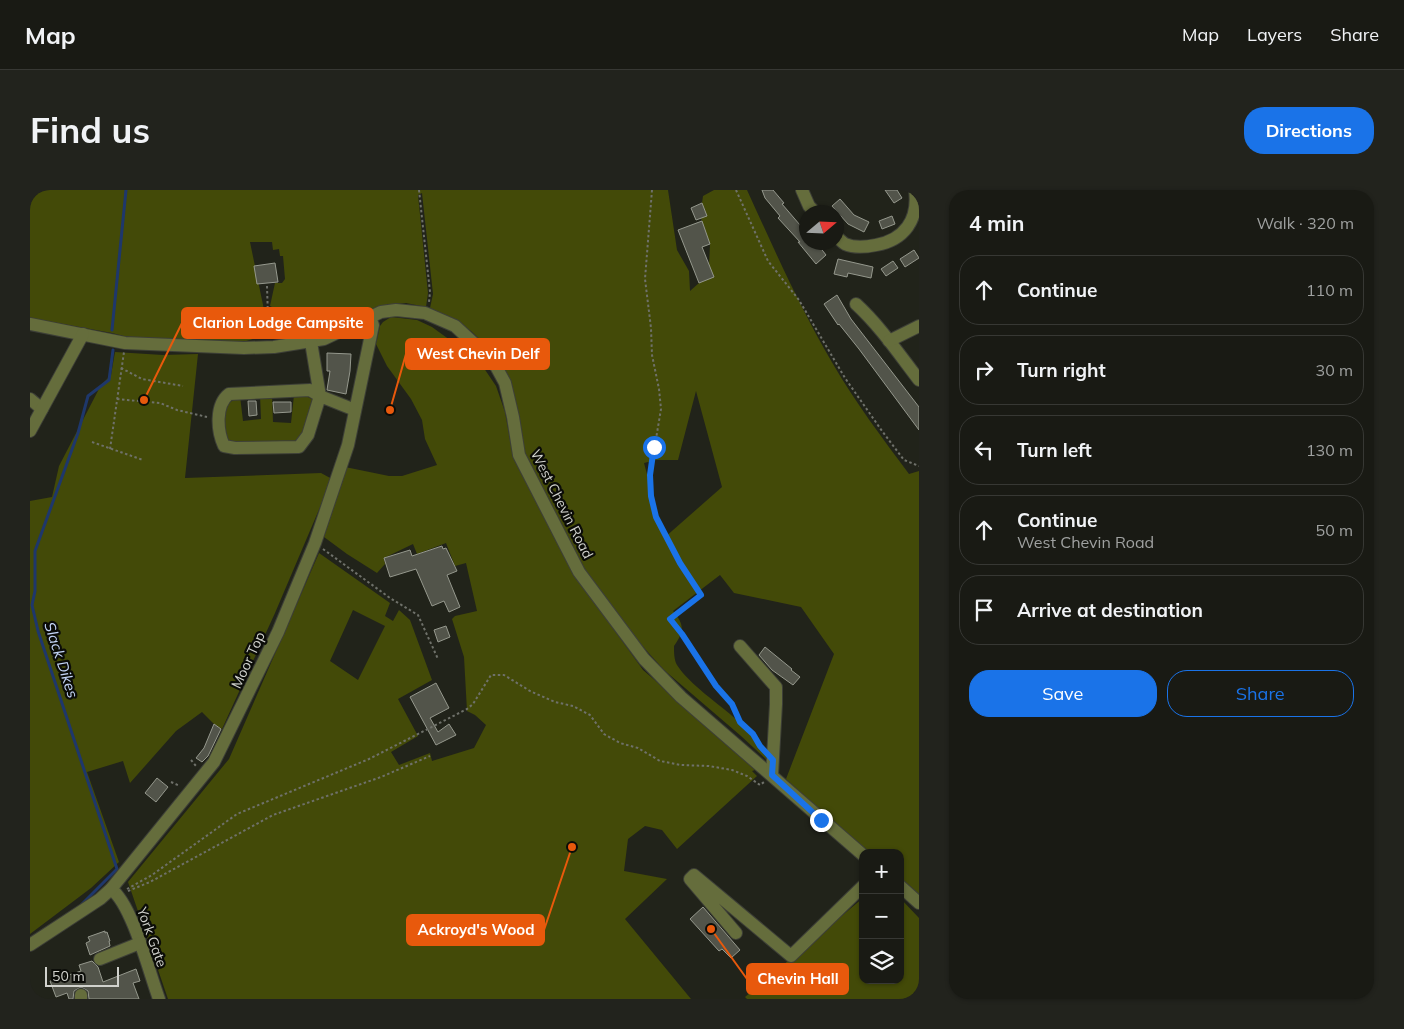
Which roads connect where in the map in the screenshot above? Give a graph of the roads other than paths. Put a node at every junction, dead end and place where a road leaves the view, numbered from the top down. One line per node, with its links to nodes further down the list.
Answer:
1 (802, 190): 3 (street)
2 (915, 190): 4 (street)
3 (809, 205)
4 (844, 244)
5 (856, 304): 10 (street)
6 (370, 318): 11 (street, West Chevin Road); 16 (street, Moor Top); 19 (street, West Chevin Road)
7 (30, 324): 9 (street, West Chevin Road)
8 (919, 326): 10 (street)
9 (83, 334): 11 (street, West Chevin Road); 15 (street)
10 (889, 341): 12 (street)
11 (311, 342): 13 (street)
12 (919, 380)
13 (320, 396): 13 (street); 16 (street)
14 (30, 399): 15 (street)
15 (42, 409): 17 (street)
16 (355, 410): 23 (street, Moor Top)
17 (30, 430)
18 (740, 646): 19 (street)
19 (772, 775): 20 (street, West Chevin Road)
20 (859, 851)
21 (904, 889): 24 (street)
22 (859, 890): 25 (street)
23 (116, 893): 26 (street, York Gate); 27 (street, Moor Top)
24 (919, 902)
25 (736, 933)
26 (140, 943): 28 (street); 29 (street, York Gate)
27 (30, 945)
28 (100, 958)
29 (159, 999)

